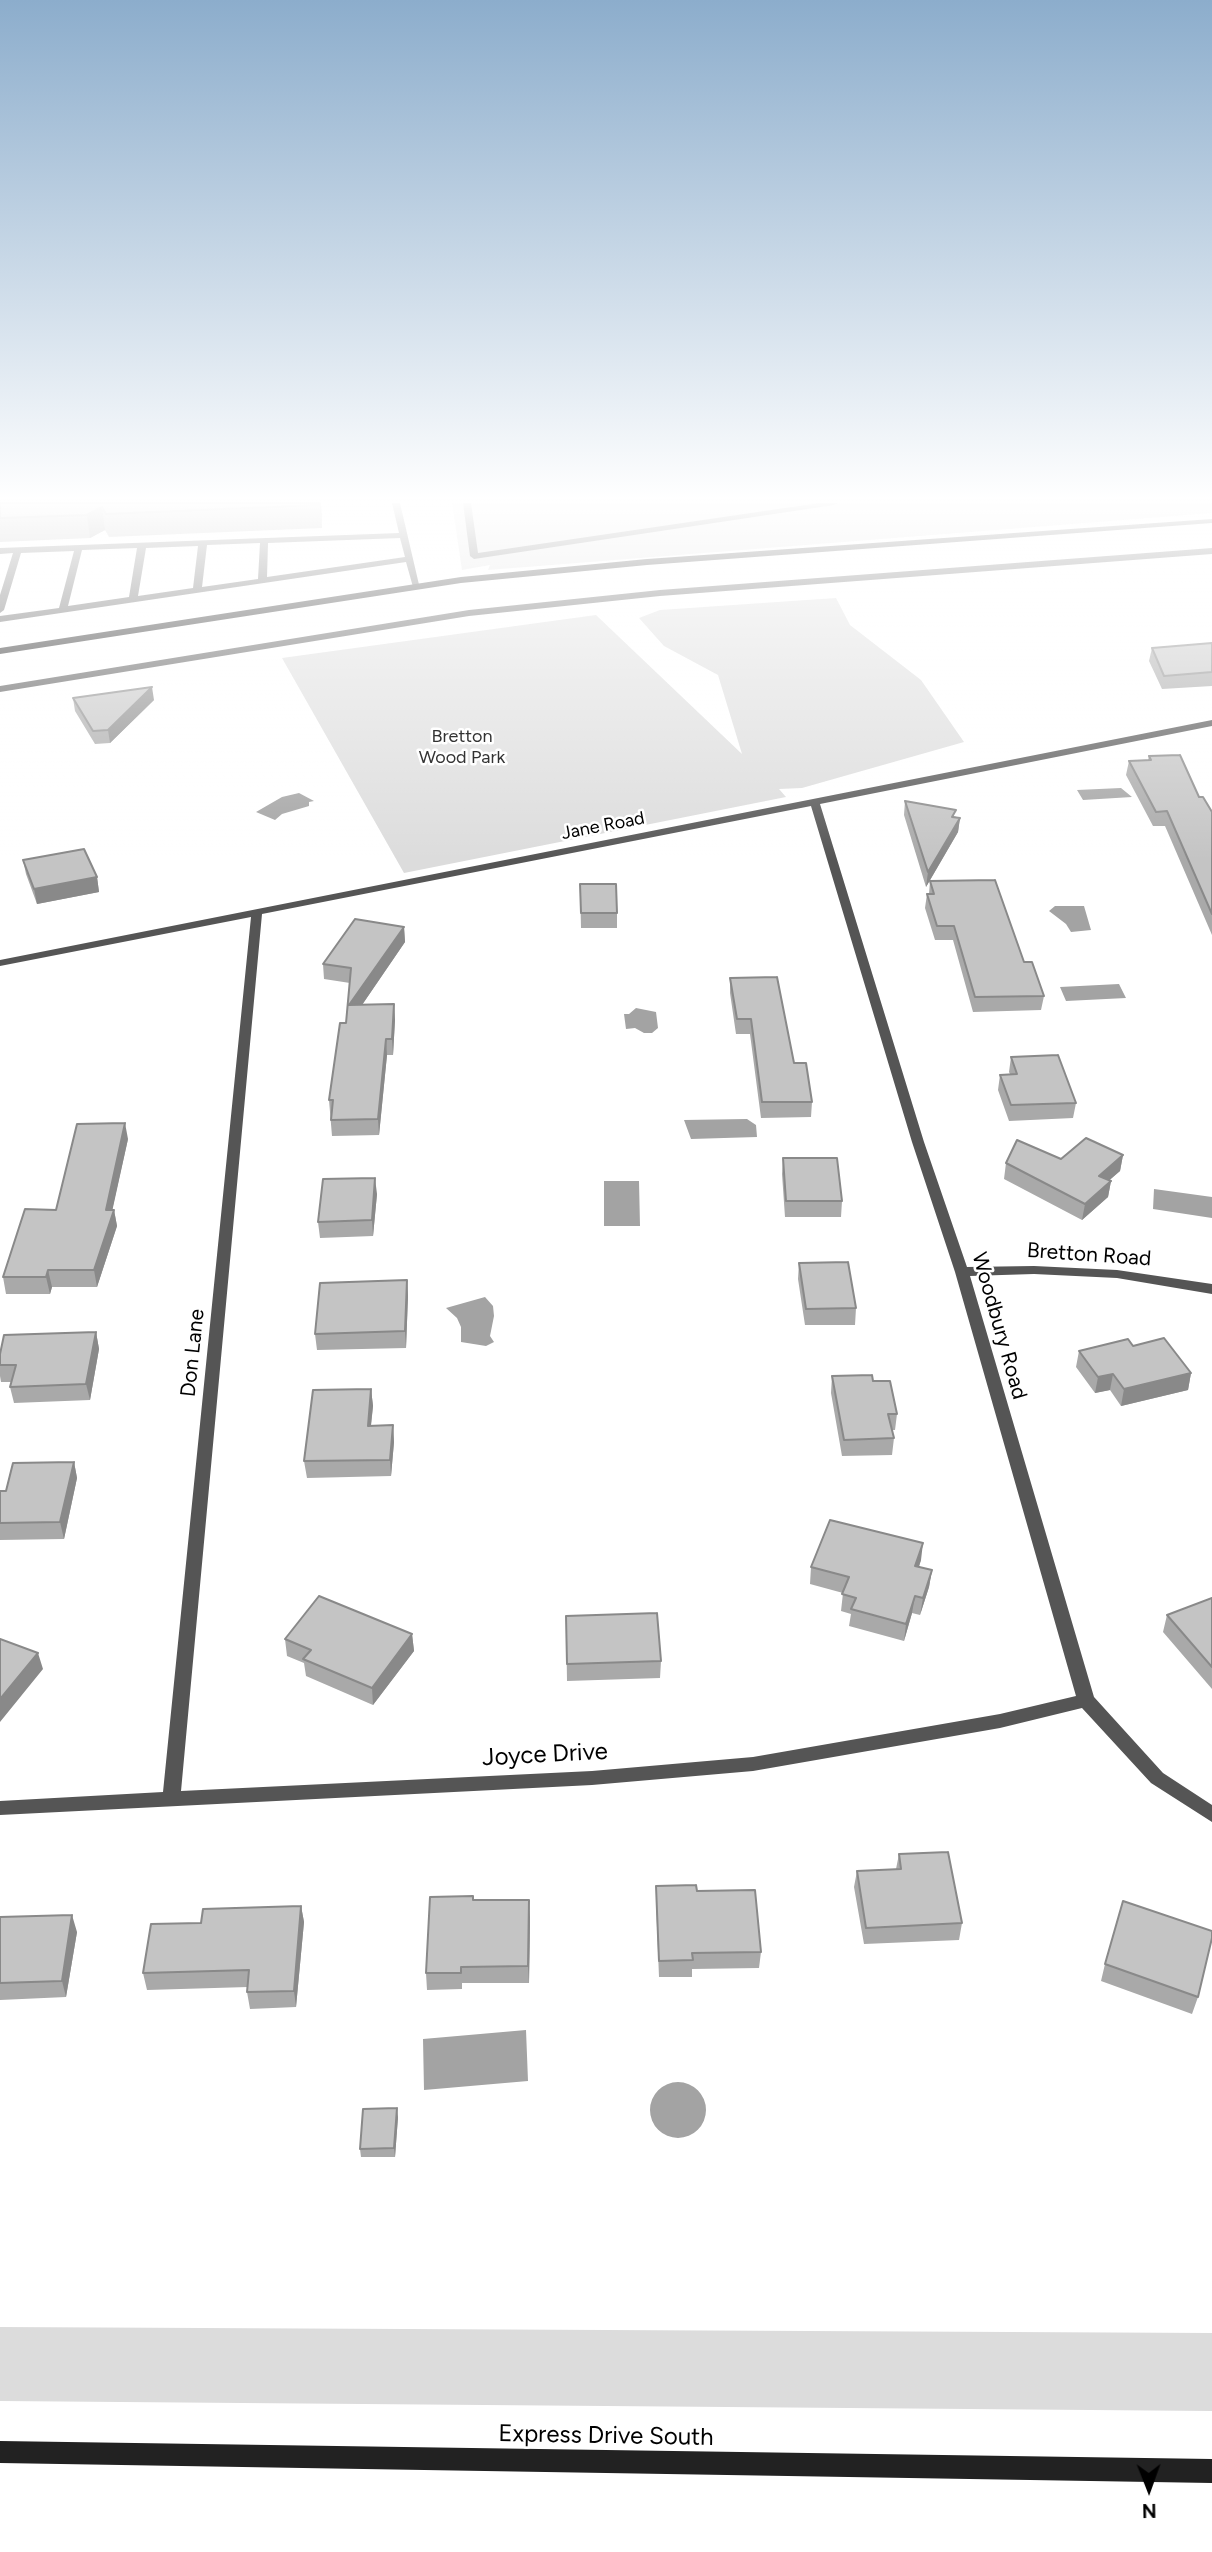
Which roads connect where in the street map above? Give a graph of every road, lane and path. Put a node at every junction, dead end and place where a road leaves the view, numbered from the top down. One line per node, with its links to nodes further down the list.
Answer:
1 (188, 622): 3 (main road)
2 (413, 622): 4 (street)
3 (0, 651)
4 (0, 689)
5 (1212, 723): 6 (street, Jane Road)
6 (815, 803): 7 (street, Jane Road); 9 (street, Woodbury Road)
7 (257, 913): 8 (street, Jane Road); 12 (street, Don Lane)
8 (0, 963)
9 (962, 1272): 10 (street, Bretton Road); 11 (street, Woodbury Road)
10 (1212, 1289)
11 (1086, 1700): 12 (street, Joyce Drive); 14 (street, Woodbury Road)
12 (171, 1798): 13 (street, Joyce Drive)
13 (0, 1808)
14 (1212, 1814)
15 (0, 2452): 16 (main road, Express Drive South)
16 (1212, 2471)

